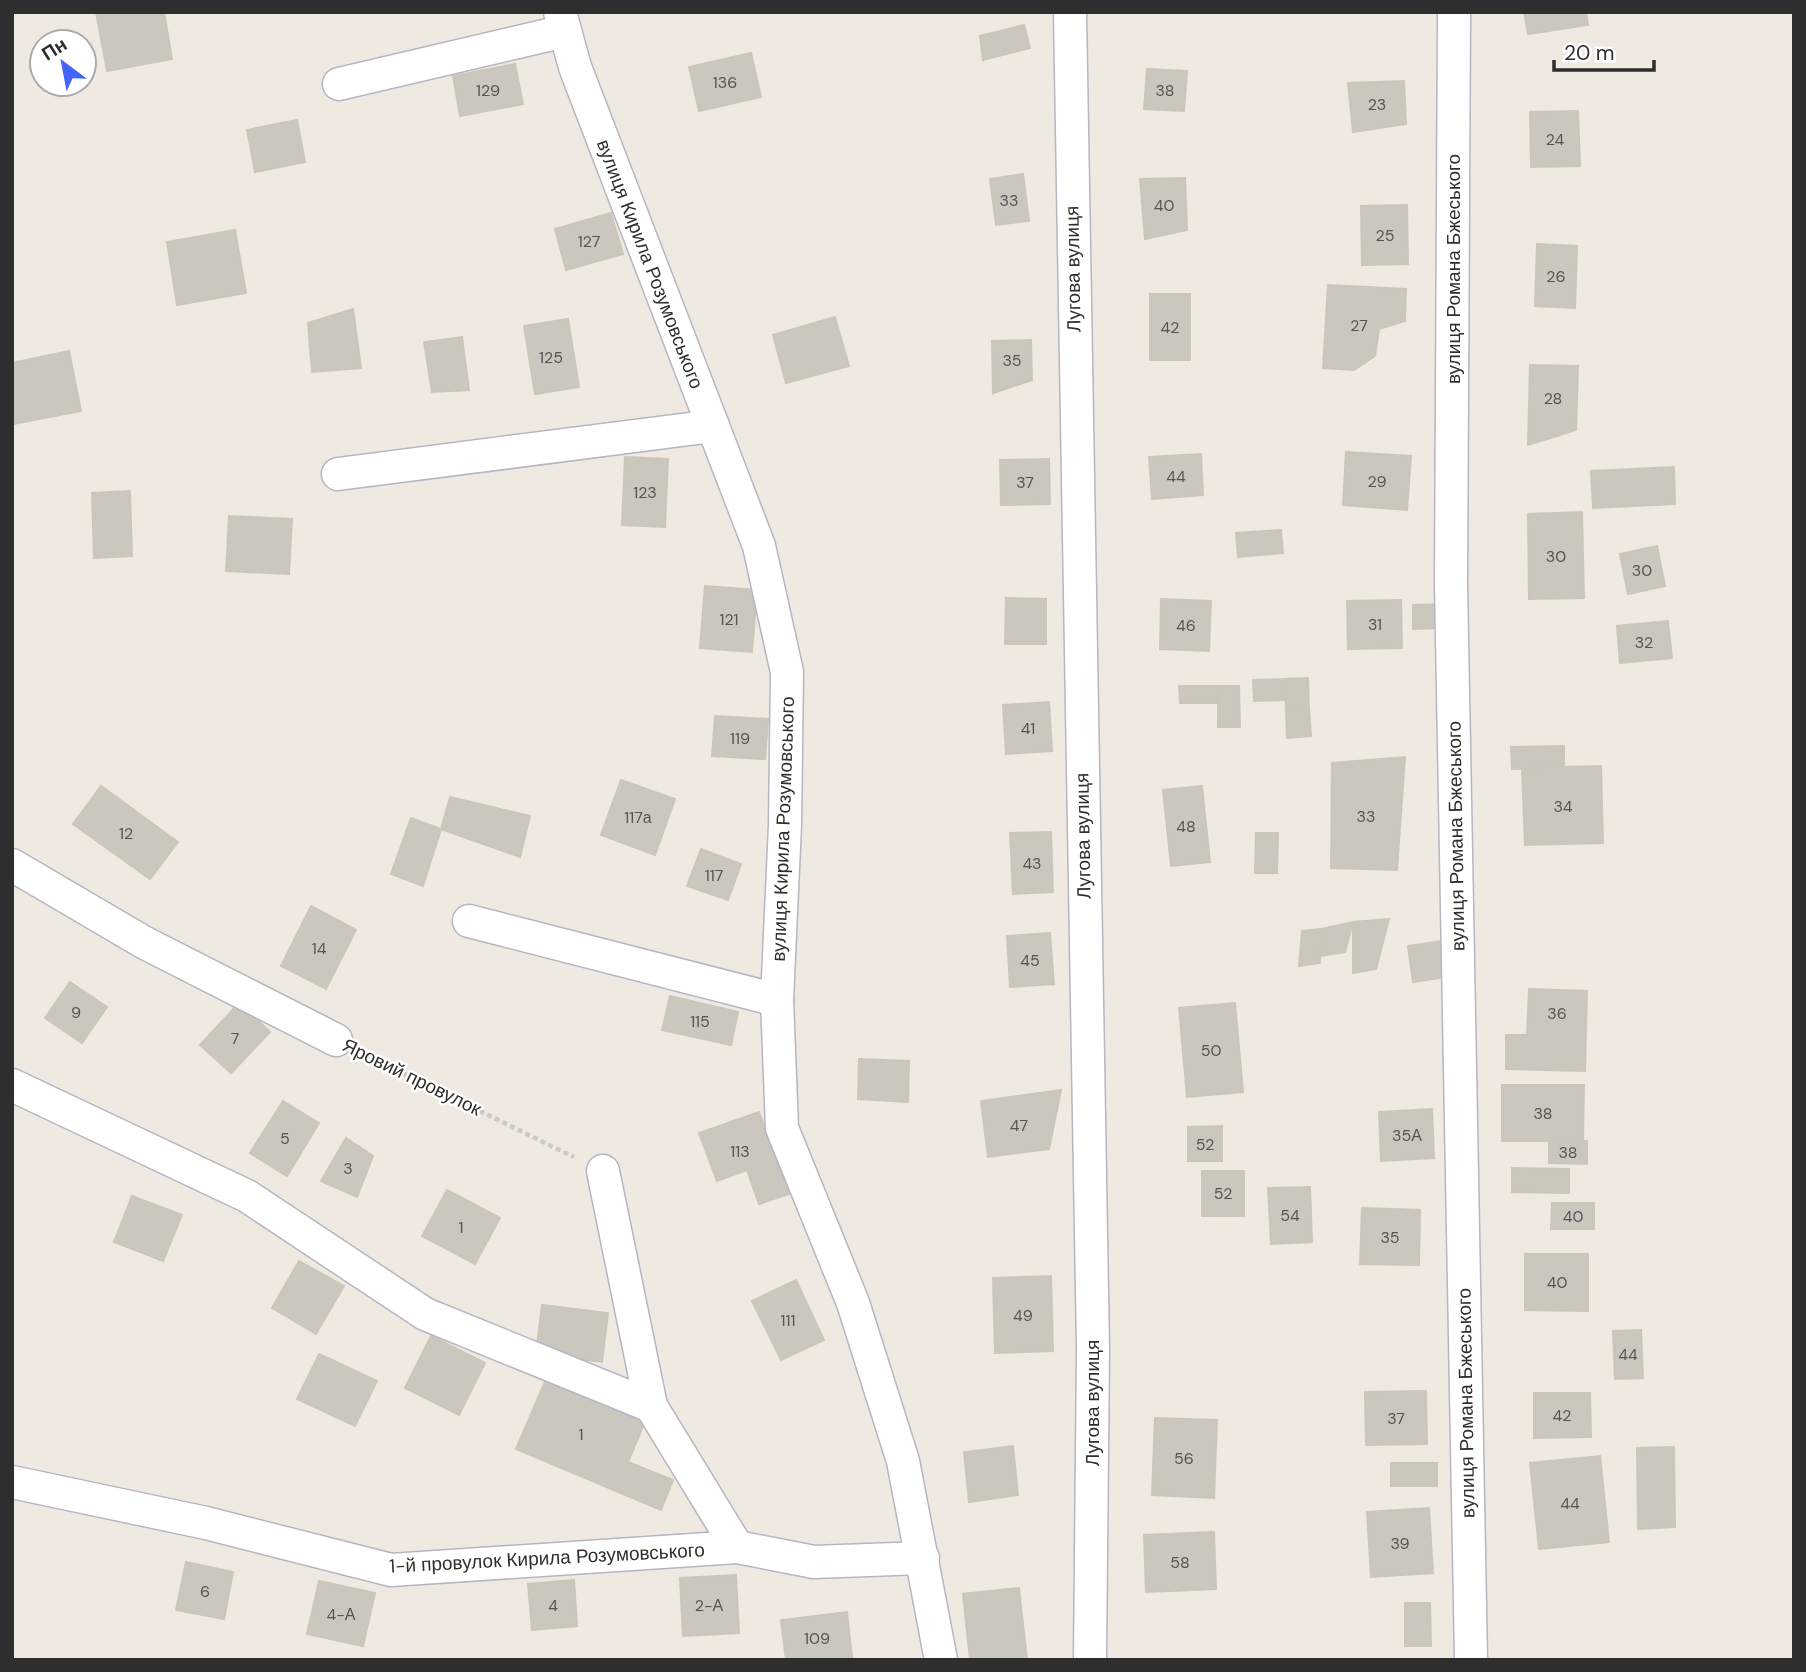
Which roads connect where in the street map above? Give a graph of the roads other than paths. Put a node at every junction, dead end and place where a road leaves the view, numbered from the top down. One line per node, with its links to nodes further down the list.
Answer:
1 (1070, 12): 18 (street, Лугова вулиця)
2 (1454, 12): 19 (street, вулиця Романа Бжеського)
3 (562, 22): 4 (street); 5 (street, вулиця Кирила Розумовського)
4 (339, 84)
5 (713, 426): 6 (street); 9 (street, вулиця Кирила Розумовського)
6 (338, 474)
7 (12, 864): 10 (street, Яровий провулок)
8 (469, 920): 9 (street)
9 (777, 1000): 16 (street, вулиця Кирила Розумовського)
10 (336, 1040)
11 (12, 1084): 13 (street)
12 (603, 1171): 13 (street)
13 (651, 1406): 15 (street)
14 (12, 1482): 15 (street, 1-й провулок Кирила Розумовського)
15 (737, 1547): 16 (street, 1-й провулок Кирила Розумовського)
16 (923, 1558): 17 (street, вулиця Кирила Розумовського)
17 (941, 1660)
18 (1090, 1660)
19 (1471, 1660)

